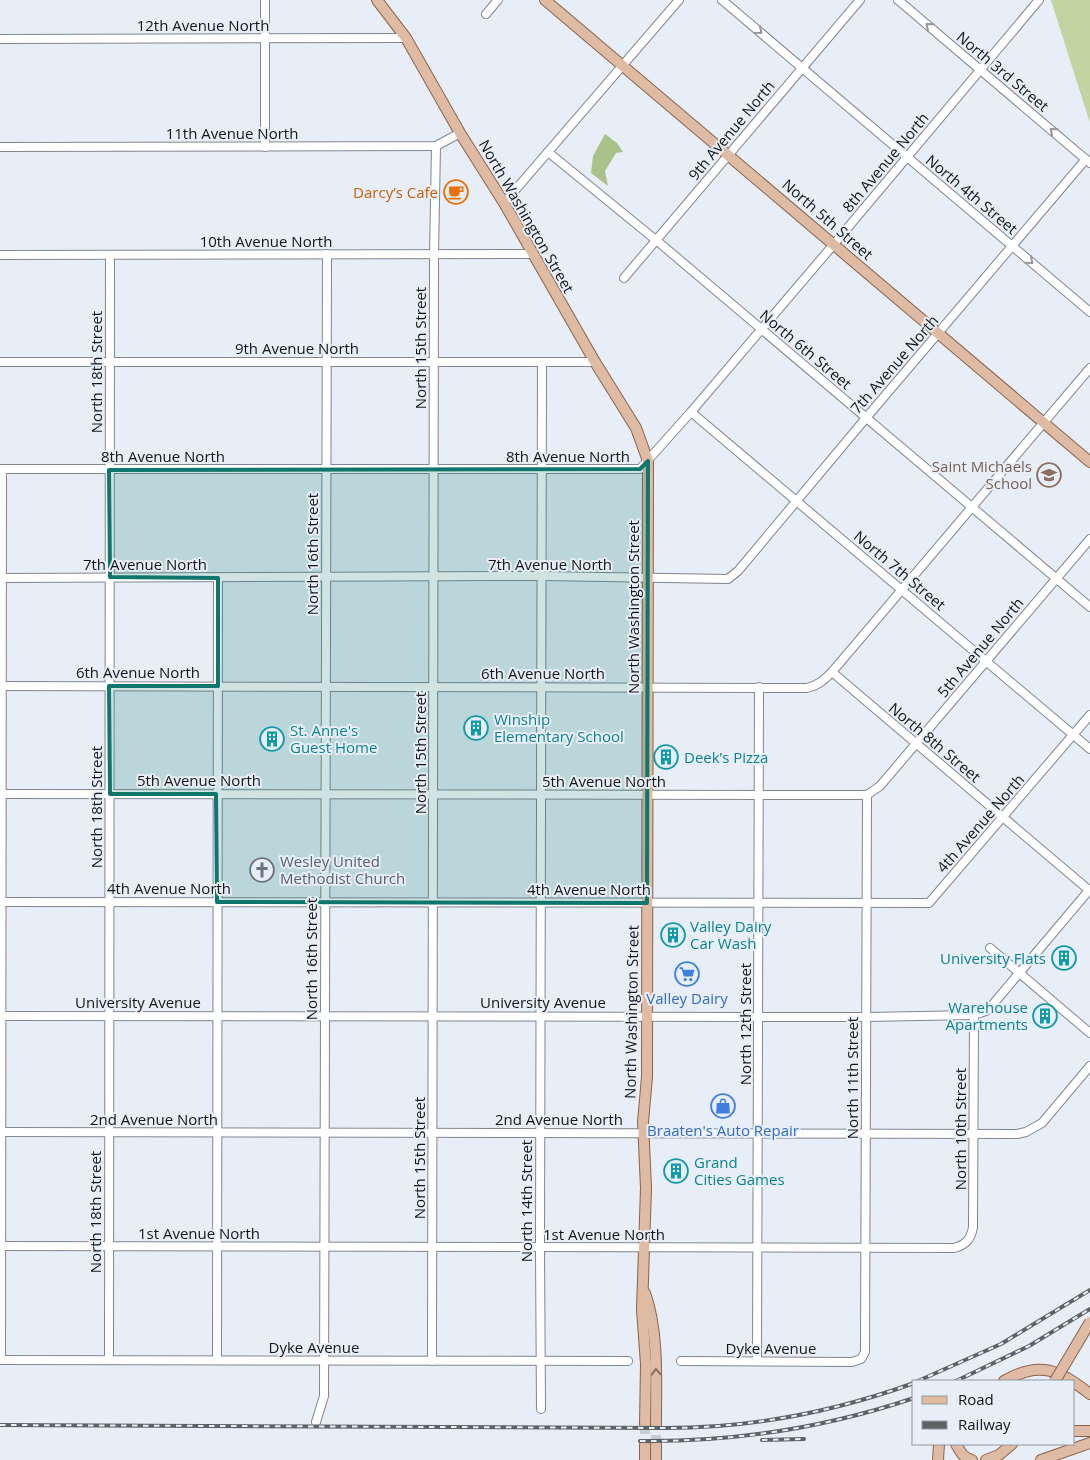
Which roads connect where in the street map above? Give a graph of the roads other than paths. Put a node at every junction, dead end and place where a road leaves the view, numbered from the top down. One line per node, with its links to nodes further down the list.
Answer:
1 (265, 0): 12 (street)
2 (378, 0): 11 (main road, North Washington Street)
3 (498, 0): 10 (street)
4 (545, 0): 14 (main road, North 5th Street)
5 (679, 0): 14 (street)
6 (722, 0): 15 (street, North 4th Street, one-way to 15)
7 (860, 0): 15 (street, 9th Avenue North)
8 (898, 0): 16 (street, North 3rd Street, one-way to 8)
9 (1039, 0): 16 (street, 8th Avenue North)
10 (486, 14)
11 (406, 38): 12 (street, 12th Avenue North); 17 (main road, North Washington Street)
12 (265, 39): 13 (street, 12th Avenue North); 20 (street)
13 (0, 40)
14 (624, 66): 21 (street); 22 (main road, North 5th Street)
15 (802, 68): 22 (street, 9th Avenue North); 23 (street, North 4th Street)
16 (981, 70): 23 (street, 8th Avenue North); 24 (street, North 3rd Street, one-way to 16)
17 (460, 133): 18 (street, 11th Avenue North); 25 (main road, North Washington Street)
18 (436, 146): 20 (street, 11th Avenue North); 30 (street, North 15th Street)
19 (0, 147): 20 (street, 11th Avenue North)
20 (265, 147)
21 (548, 152): 25 (street); 26 (street, North 6th Street)
22 (729, 154): 26 (street, 9th Avenue North); 27 (main road, North 5th Street)
23 (907, 157): 27 (street, 8th Avenue North); 28 (street, North 4th Street)
24 (1088, 161): 28 (street, 7th Avenue North)
25 (504, 203): 31 (main road, North Washington Street)
26 (655, 241): 34 (street, 9th Avenue North); 36 (street, North 6th Street)
27 (834, 244): 36 (street, 8th Avenue North); 37 (main road, North 5th Street)
28 (1013, 246): 35 (street, North 4th Street, one-way to 35); 37 (street, 7th Avenue North)
29 (326, 254): 30 (street, 10th Avenue North); 33 (street, 10th Avenue North); 41 (street, North 16th Street)
30 (434, 254): 31 (street, 10th Avenue North); 38 (street, North 15th Street)
31 (532, 254): 43 (main road, North Washington Street)
32 (0, 255): 33 (street, 10th Avenue North)
33 (110, 255): 40 (street, North 18th Street)
34 (624, 278)
35 (1090, 312)
36 (761, 329): 45 (street, 8th Avenue North); 46 (street, North 6th Street)
37 (939, 333): 46 (street, 7th Avenue North); 47 (main road, North 5th Street)
38 (434, 361): 41 (street, 9th Avenue North); 42 (street, 9th Avenue North); 53 (street, North 15th Street)
39 (0, 362): 40 (street, 9th Avenue North)
40 (110, 362): 41 (street, 9th Avenue North); 51 (street, North 18th Street)
41 (326, 362): 52 (street, North 16th Street)
42 (542, 362): 43 (street, 9th Avenue North); 54 (street, North 14th Street)
43 (595, 362): 48 (main road, North Washington Street)
44 (1090, 368): 47 (street, 6th Avenue North)
45 (691, 412): 48 (street, 8th Avenue North); 55 (street, North 7th Street)
46 (866, 418): 55 (street, 7th Avenue North); 56 (street, North 6th Street)
47 (1044, 422): 49 (main road, North 5th Street); 56 (street, 6th Avenue North)
48 (648, 461): 54 (street, 8th Avenue North); 64 (main road, North Washington Street)
49 (1090, 462)
50 (1, 469): 51 (street, 8th Avenue North); 60 (street)
51 (109, 470): 52 (street, 8th Avenue North); 59 (street, North 18th Street)
52 (326, 470): 53 (street, 8th Avenue North); 62 (street, North 16th Street)
53 (434, 470): 54 (street, 8th Avenue North); 63 (street, North 15th Street)
54 (542, 470): 58 (street, North 14th Street)
55 (796, 500): 64 (street, 7th Avenue North); 66 (street, North 7th Street)
56 (972, 507): 65 (street, North 6th Street); 66 (street, 6th Avenue North)
57 (1090, 539): 65 (street, 5th Avenue North)
58 (541, 576): 63 (street, 7th Avenue North); 64 (street, 7th Avenue North); 75 (street, North 14th Street)
59 (110, 577): 60 (street, 7th Avenue North); 61 (street, 7th Avenue North); 71 (street, North 18th Street)
60 (1, 578): 70 (street)
61 (218, 578): 62 (street, 7th Avenue North); 72 (street)
62 (326, 578): 63 (street, 7th Avenue North); 74 (street, North 16th Street)
63 (434, 578): 73 (street, North 15th Street)
64 (648, 578): 76 (main road, North Washington Street)
65 (1056, 578): 67 (street, North 6th Street); 68 (street, 5th Avenue North)
66 (902, 590): 68 (street, North 7th Street); 69 (street, 6th Avenue North)
67 (1090, 607)
68 (986, 662): 79 (street, North 7th Street); 80 (street, 5th Avenue North)
69 (832, 672): 77 (street, 6th Avenue North); 80 (street, North 8th Street)
70 (1, 686): 71 (street, 6th Avenue North); 82 (street)
71 (109, 686): 72 (street, 6th Avenue North); 83 (street, North 18th Street)
72 (218, 686): 74 (street, 6th Avenue North); 84 (street)
73 (434, 686): 74 (street, 6th Avenue North); 75 (street, 6th Avenue North); 86 (street, North 15th Street)
74 (326, 687): 85 (street, North 16th Street)
75 (541, 687): 76 (street, 6th Avenue North); 87 (street, North 14th Street)
76 (648, 687): 77 (street, 6th Avenue North); 88 (main road, North Washington Street)
77 (759, 687): 90 (street, North 12th Street)
78 (1090, 715): 79 (street, 4th Avenue North)
79 (1073, 735): 81 (street, North 7th Street); 91 (street, 4th Avenue North)
80 (916, 743): 89 (street, 5th Avenue North); 91 (street, North 8th Street)
81 (1090, 749)
82 (1, 794): 83 (street, 5th Avenue North); 93 (street)
83 (110, 794): 84 (street, 5th Avenue North); 94 (street, North 18th Street)
84 (216, 794): 85 (street, 5th Avenue North); 95 (street)
85 (325, 794): 86 (street, 5th Avenue North); 96 (street, North 16th Street)
86 (433, 794): 87 (street, 5th Avenue North); 97 (street, North 15th Street)
87 (541, 794): 88 (street, 5th Avenue North); 98 (street, North 14th Street)
88 (648, 794): 90 (street, 5th Avenue North); 99 (main road, North Washington Street)
89 (867, 795): 90 (street, 5th Avenue North); 101 (street, North 11th Street)
90 (759, 796): 100 (street, North 12th Street)
91 (1003, 817): 92 (street, North 8th Street); 101 (street, 4th Avenue North)
92 (1090, 890): 103 (street, University Avenue)
93 (1, 902): 94 (street, 4th Avenue North); 105 (street)
94 (109, 902): 95 (street, 4th Avenue North); 106 (street, North 18th Street)
95 (217, 902): 96 (street, 4th Avenue North); 107 (street)
96 (325, 902): 97 (street, 4th Avenue North); 108 (street, North 16th Street)
97 (433, 902): 98 (street, 4th Avenue North); 109 (street, North 15th Street)
98 (541, 902): 99 (street, 4th Avenue North); 110 (street, North 14th Street)
99 (648, 903): 100 (street, 4th Avenue North); 111 (main road, North Washington Street)
100 (759, 903): 101 (street, 4th Avenue North); 112 (street, North 12th Street)
101 (866, 903): 113 (street, North 11th Street)
102 (990, 948): 103 (street)
103 (1019, 974): 104 (street, University Avenue); 114 (street)
104 (974, 1015): 113 (street, University Avenue); 125 (street, North 10th Street)
105 (1, 1016): 106 (street, University Avenue); 116 (street)
106 (109, 1016): 107 (street, University Avenue); 117 (street, North 18th Street)
107 (217, 1016): 108 (street, University Avenue); 118 (street)
108 (325, 1016): 109 (street, University Avenue); 119 (street, North 16th Street)
109 (433, 1016): 110 (street, University Avenue); 120 (street, North 15th Street)
110 (540, 1016): 111 (street, University Avenue); 121 (street, North 14th Street)
111 (647, 1016): 112 (street, University Avenue); 122 (main road, North Washington Street)
112 (758, 1017): 113 (street, University Avenue); 123 (street, North 12th Street)
113 (866, 1017): 124 (street, North 11th Street)
114 (1090, 1033)
115 (1090, 1066): 125 (street, 2nd Avenue North)
116 (1, 1132): 117 (street, 2nd Avenue North); 127 (street)
117 (109, 1132): 118 (street, 2nd Avenue North); 128 (street, North 18th Street)
118 (217, 1133): 119 (street, 2nd Avenue North); 129 (street)
119 (325, 1133): 120 (street, 2nd Avenue North); 130 (street, North 16th Street)
120 (433, 1133): 121 (street, 2nd Avenue North); 131 (street, North 15th Street)
121 (540, 1133): 122 (street, 2nd Avenue North); 133 (street, North 14th Street)
122 (644, 1133): 123 (street, 2nd Avenue North); 134 (main road, North Washington Street)
123 (758, 1134): 124 (street, 2nd Avenue North); 132 (street, North 12th Street)
124 (866, 1134): 125 (street, 2nd Avenue North); 135 (street, North 11th Street)
125 (973, 1134): 126 (street, North 10th Street)
126 (967, 1242): 135 (street, 1st Avenue North)
127 (1, 1246): 128 (street, 1st Avenue North); 139 (street)
128 (109, 1246): 129 (street, 1st Avenue North); 140 (street, North 18th Street)
129 (217, 1246): 130 (street, 1st Avenue North); 141 (street)
130 (324, 1246): 131 (street, 1st Avenue North); 142 (street, North 16th Street)
131 (432, 1246): 133 (street, 1st Avenue North); 143 (street, North 15th Street)
132 (758, 1247): 134 (street, 1st Avenue North); 135 (street, 1st Avenue North); 147 (street, North 12th Street)
133 (540, 1248): 134 (street, 1st Avenue North); 144 (street, North 14th Street)
134 (644, 1248): 136 (main road, North Washington Street)
135 (866, 1248): 138 (street, North 11th Street)
136 (644, 1289): 155 (main road, North Washington Street); 156 (main road, North Washington Street, one-way to 136)
137 (1090, 1322): 149 (main road, bridge)
138 (861, 1359): 147 (street, Dyke Avenue)
139 (1, 1360): 140 (street, Dyke Avenue)
140 (109, 1360): 141 (street, Dyke Avenue)
141 (217, 1360): 142 (street, Dyke Avenue)
142 (324, 1361): 143 (street, Dyke Avenue); 154 (street, North 16th Street)
143 (432, 1361): 144 (street, Dyke Avenue)
144 (540, 1361): 145 (street, Dyke Avenue); 153 (street, North 14th Street)
145 (628, 1361)
146 (681, 1361): 147 (street, Dyke Avenue)
147 (757, 1361)
148 (1006, 1380): 150 (main road)
149 (1056, 1380)
150 (1072, 1380)
151 (1075, 1382): 152 (main road)
152 (1090, 1394)
153 (541, 1409)
154 (316, 1422)
155 (645, 1424)
156 (656, 1424)
157 (1075, 1431): 158 (main road)
158 (1090, 1431)
159 (1090, 1443): 170 (main road)
160 (939, 1445): 166 (main road)
161 (956, 1445): 167 (main road)
162 (1011, 1445): 168 (main road)
163 (1011, 1445): 169 (main road)
164 (645, 1460): 165 (main road)
165 (656, 1460)
166 (938, 1460)
167 (972, 1460)
168 (986, 1460)
169 (1000, 1460)
170 (1041, 1460)

